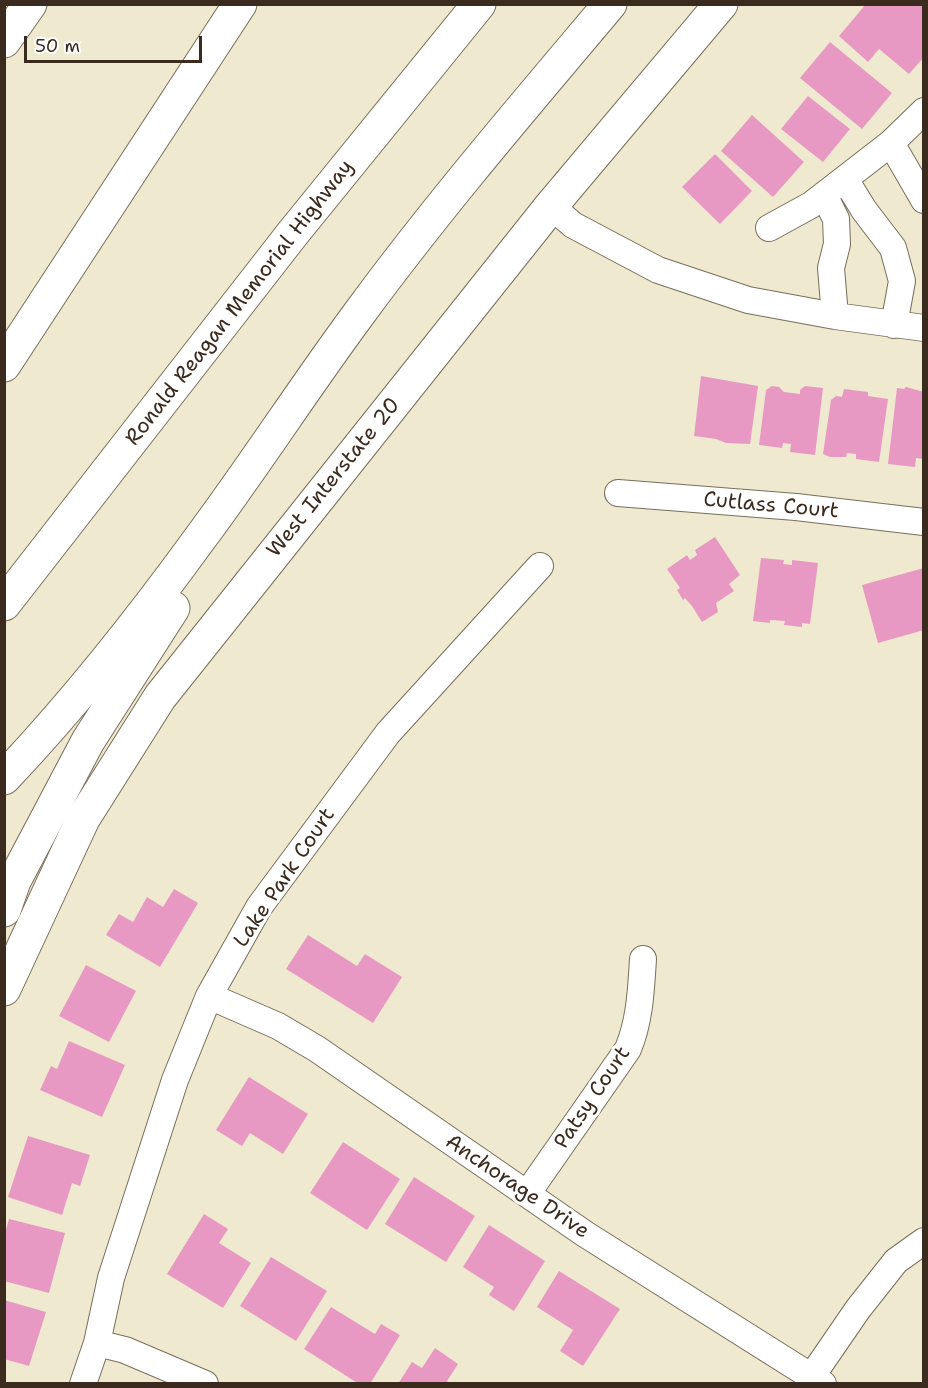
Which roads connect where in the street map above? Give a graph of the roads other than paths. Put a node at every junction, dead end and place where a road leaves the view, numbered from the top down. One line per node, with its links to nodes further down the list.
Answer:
1 (30, 4): 6 (main road)
2 (240, 4): 17 (main road)
3 (479, 4): 22 (main road, Ronald Reagan Memorial Highway)
4 (610, 4): 18 (main road)
5 (721, 4): 12 (main road, West Interstate 20)
6 (4, 41)
7 (924, 111): 8 (street)
8 (891, 143): 9 (street); 11 (street)
9 (845, 179): 10 (street); 15 (street)
10 (824, 195): 13 (street); 14 (street)
11 (924, 200)
12 (552, 206): 14 (street); 26 (main road, West Interstate 20)
13 (769, 228)
14 (835, 316): 15 (street)
15 (894, 325): 16 (street)
16 (924, 328)
17 (4, 365)
18 (270, 438): 23 (main road); 24 (main road)
19 (618, 492): 20 (street, Cutlass Court)
20 (924, 522)
21 (540, 566): 27 (street, Lake Park Court)
22 (4, 604)
23 (4, 778)
24 (4, 910)
25 (643, 959): 28 (street, Patsy Court)
26 (4, 989)
27 (209, 996): 28 (street, Anchorage Drive); 30 (street, Lake Park Court)
28 (527, 1194): 31 (street, Anchorage Drive)
29 (924, 1241): 31 (street)
30 (97, 1343): 32 (street, Lake Park Court); 33 (street)
31 (818, 1380)
32 (83, 1383)
33 (205, 1383)

